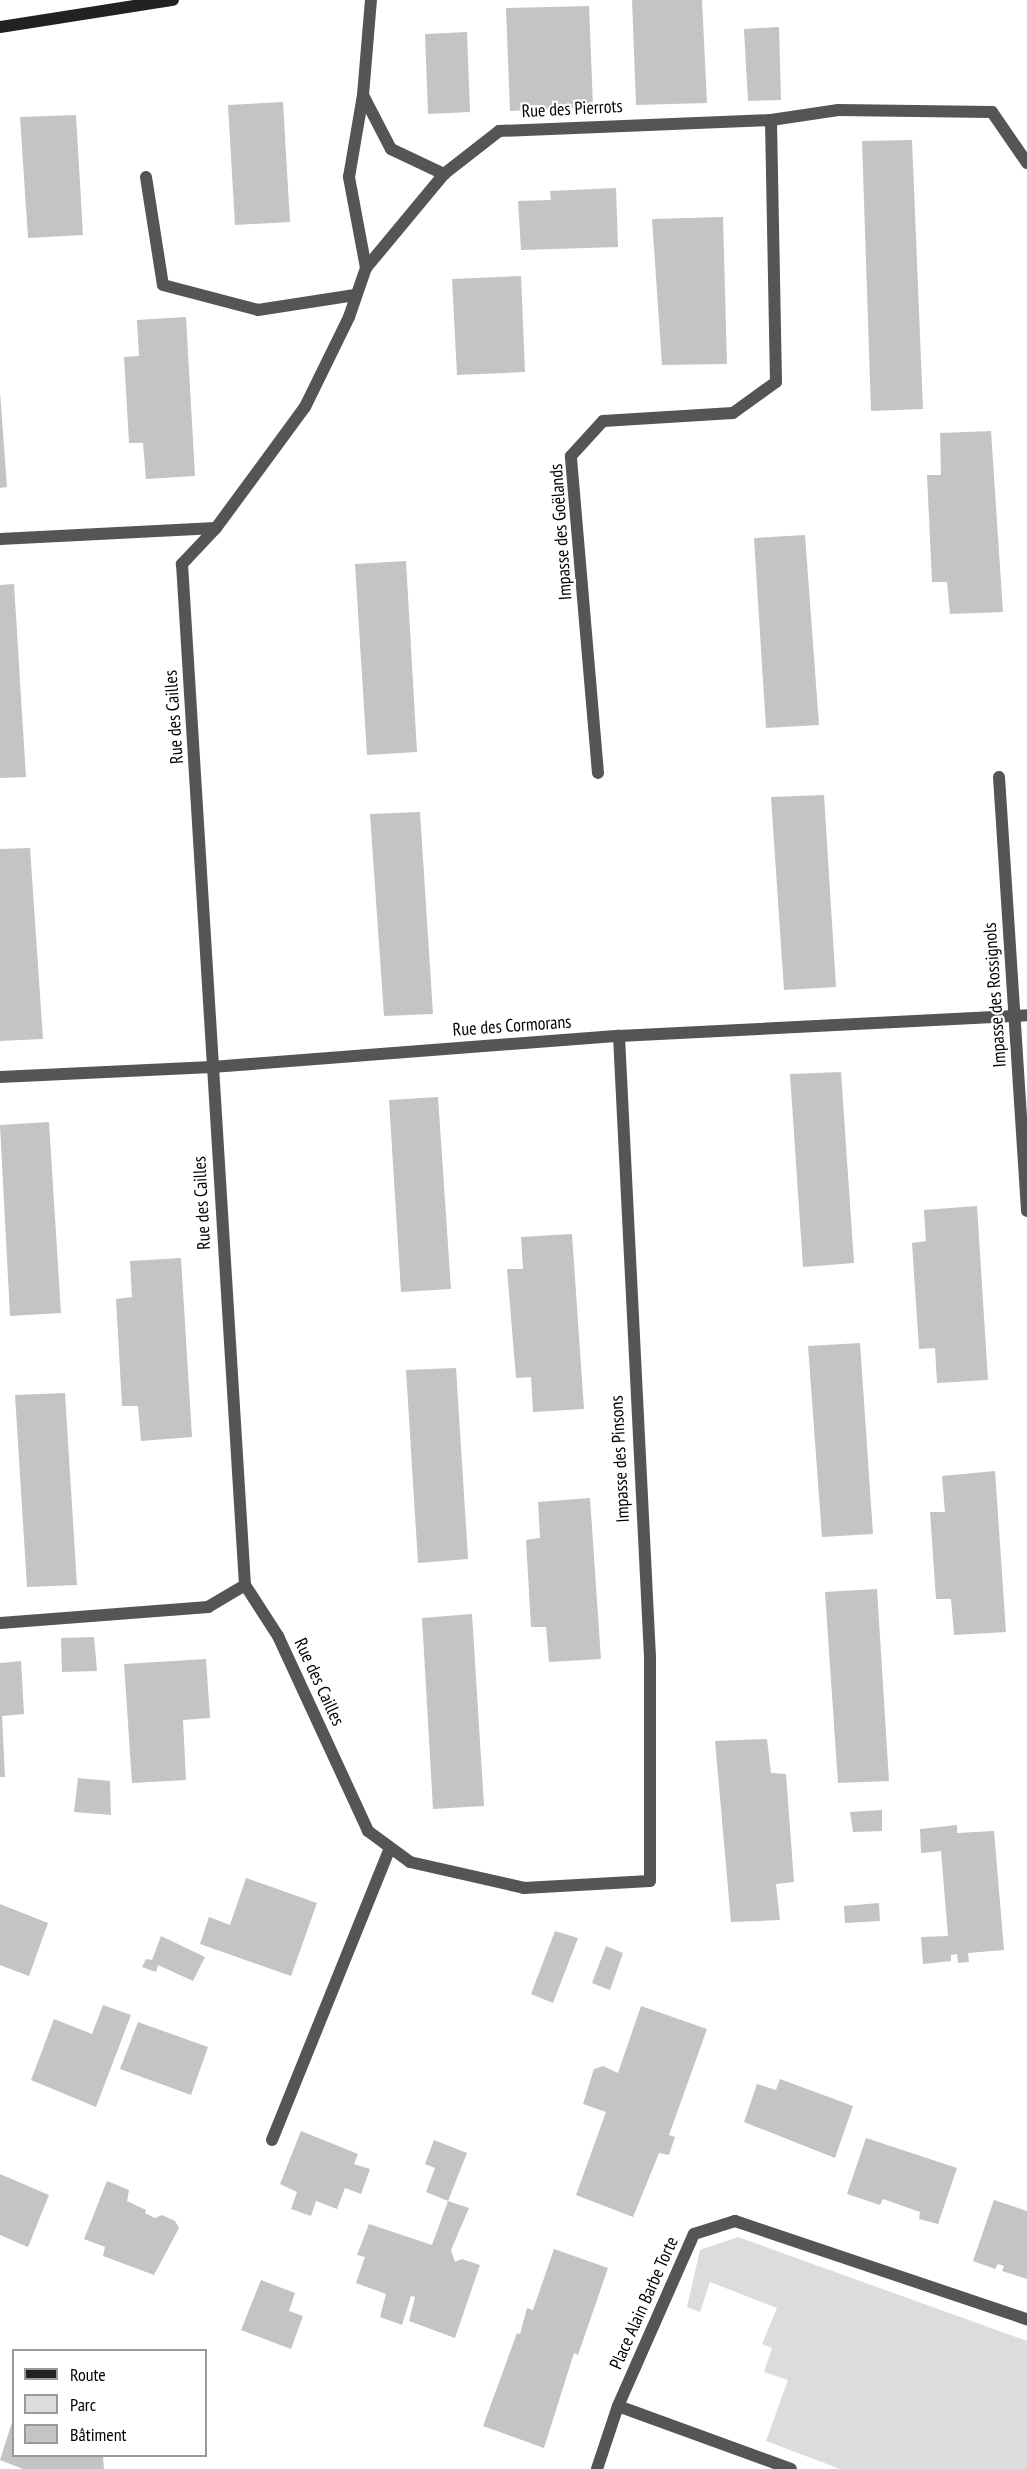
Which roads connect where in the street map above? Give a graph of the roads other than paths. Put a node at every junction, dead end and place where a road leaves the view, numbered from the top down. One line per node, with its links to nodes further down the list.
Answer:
1 (173, 0): 3 (street)
2 (371, 0): 4 (street)
3 (0, 27)
4 (363, 95): 7 (street); 9 (street)
5 (771, 120): 6 (street, Rue des Pierrots); 7 (street, Rue des Pierrots); 13 (street, Impasse des Goëlands)
6 (1027, 163)
7 (444, 174): 9 (street, Rue des Pierrots)
8 (146, 177): 10 (street)
9 (366, 268): 10 (street, Rue des Cailles)
10 (355, 295): 11 (street, Rue des Cailles)
11 (216, 528): 12 (street); 17 (street, Rue des Cailles)
12 (0, 539)
13 (598, 772)
14 (999, 777): 15 (street, Impasse des Rossignols)
15 (1021, 1016): 16 (street, Rue des Cormorans); 19 (street, Impasse des Rossignols)
16 (619, 1036): 17 (street, Rue des Cormorans); 23 (street, Impasse des Pinsons)
17 (212, 1066): 18 (street, Rue des Cormorans); 20 (street, Rue des Cailles)
18 (0, 1077)
19 (1027, 1211)
20 (245, 1585): 21 (street); 22 (street, Rue des Cailles)
21 (0, 1623)
22 (389, 1850): 23 (street, Rue des Cailles); 24 (street)
23 (651, 1881)
24 (272, 2140)
25 (1027, 2319): 26 (street, Place Alain Barbe Torte)
26 (618, 2406): 27 (street, Place Alain Barbe Torte); 28 (street)
27 (597, 2469)
28 (791, 2469)

